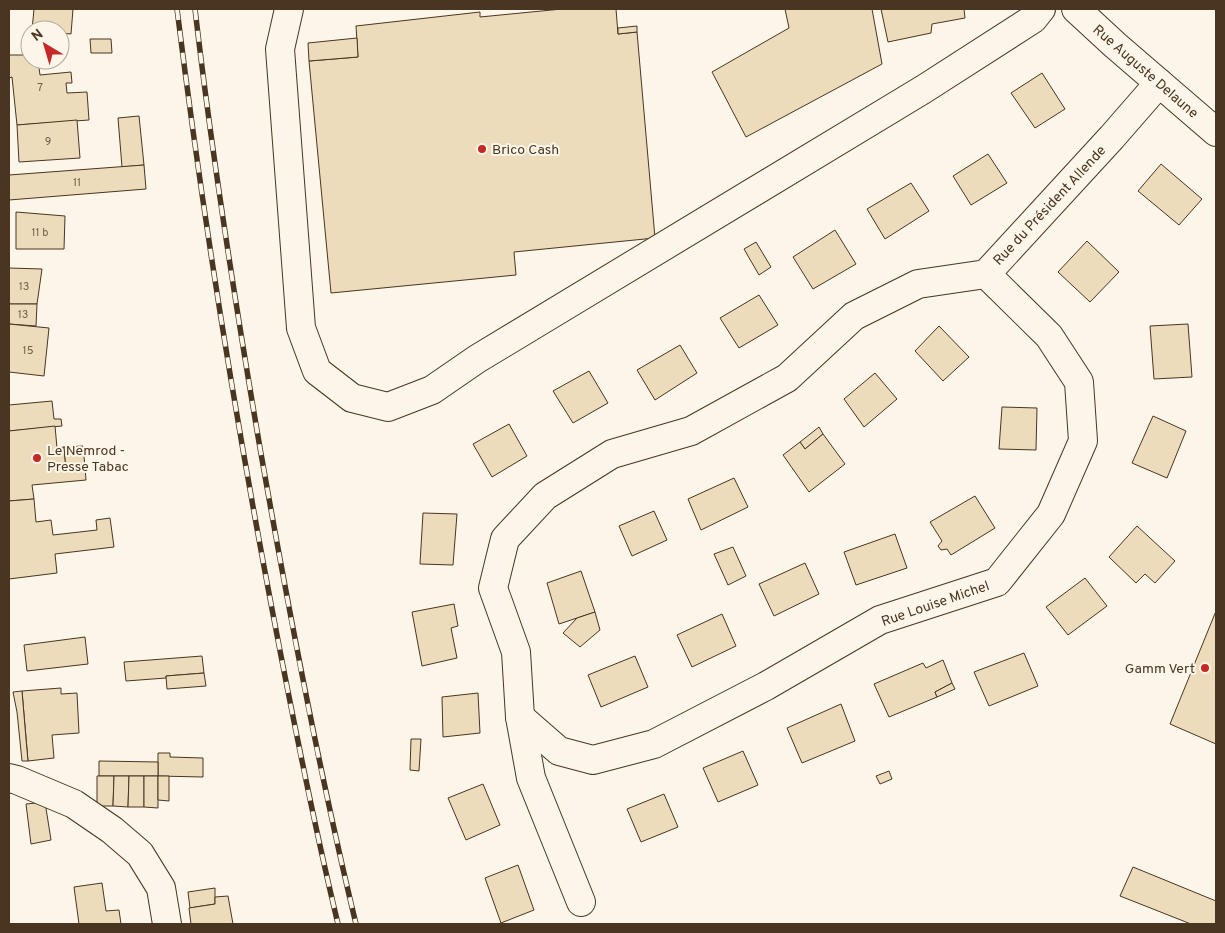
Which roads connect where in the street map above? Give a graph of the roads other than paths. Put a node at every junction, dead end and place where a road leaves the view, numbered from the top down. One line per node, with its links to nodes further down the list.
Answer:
1 (289, 9): 2 (street)
2 (1041, 9)
3 (1076, 9): 4 (street, Rue Auguste Delaune)
4 (1159, 83): 5 (street, Rue Auguste Delaune); 6 (street, Rue du Président Allende)
5 (1216, 132)
6 (986, 274): 7 (street, Rue du Président Allende); 7 (street, Rue Louise Michel)
7 (520, 717): 9 (street, Rue du Président Allende)
8 (9, 778): 10 (street)
9 (581, 902)
10 (167, 924)

